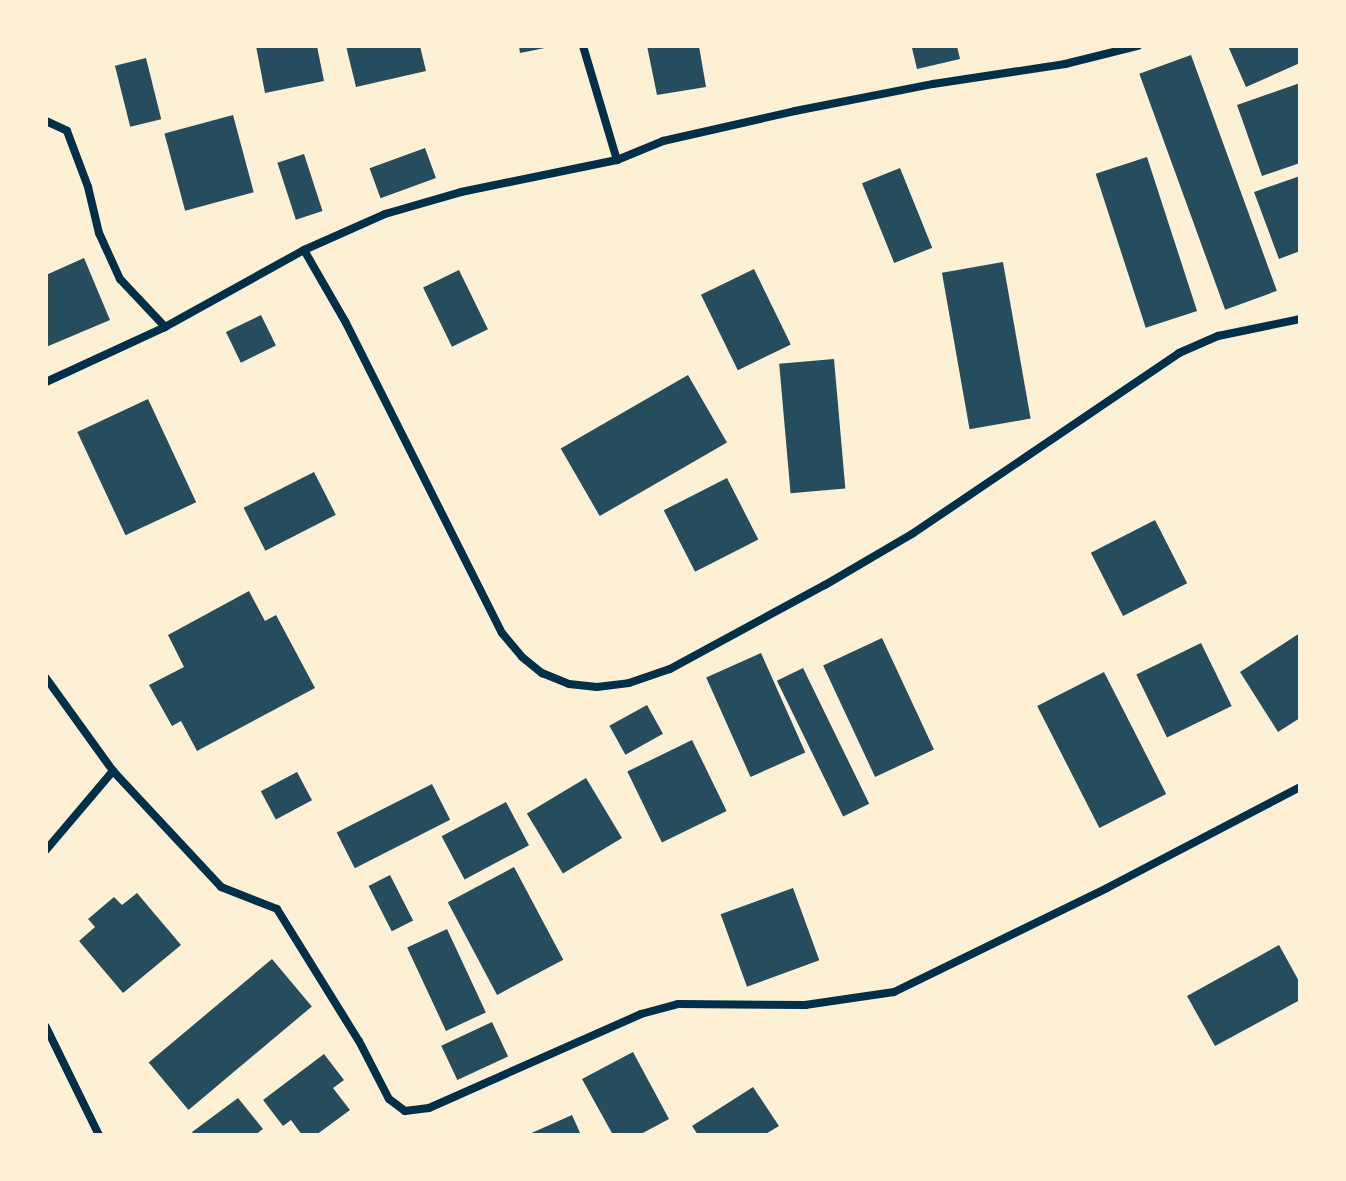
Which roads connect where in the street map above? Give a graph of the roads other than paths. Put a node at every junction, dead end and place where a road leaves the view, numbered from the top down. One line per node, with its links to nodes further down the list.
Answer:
1 (583, 46): 4 (street)
2 (1138, 46): 4 (street)
3 (46, 121): 7 (street)
4 (617, 160): 5 (street)
5 (304, 250): 6 (street); 7 (street)
6 (1300, 319)
7 (165, 327): 8 (street)
8 (46, 382)
9 (46, 678): 10 (street)
10 (113, 771): 11 (street); 12 (street)
11 (1300, 787)
12 (46, 850)
13 (46, 1027): 14 (street)
14 (99, 1135)

